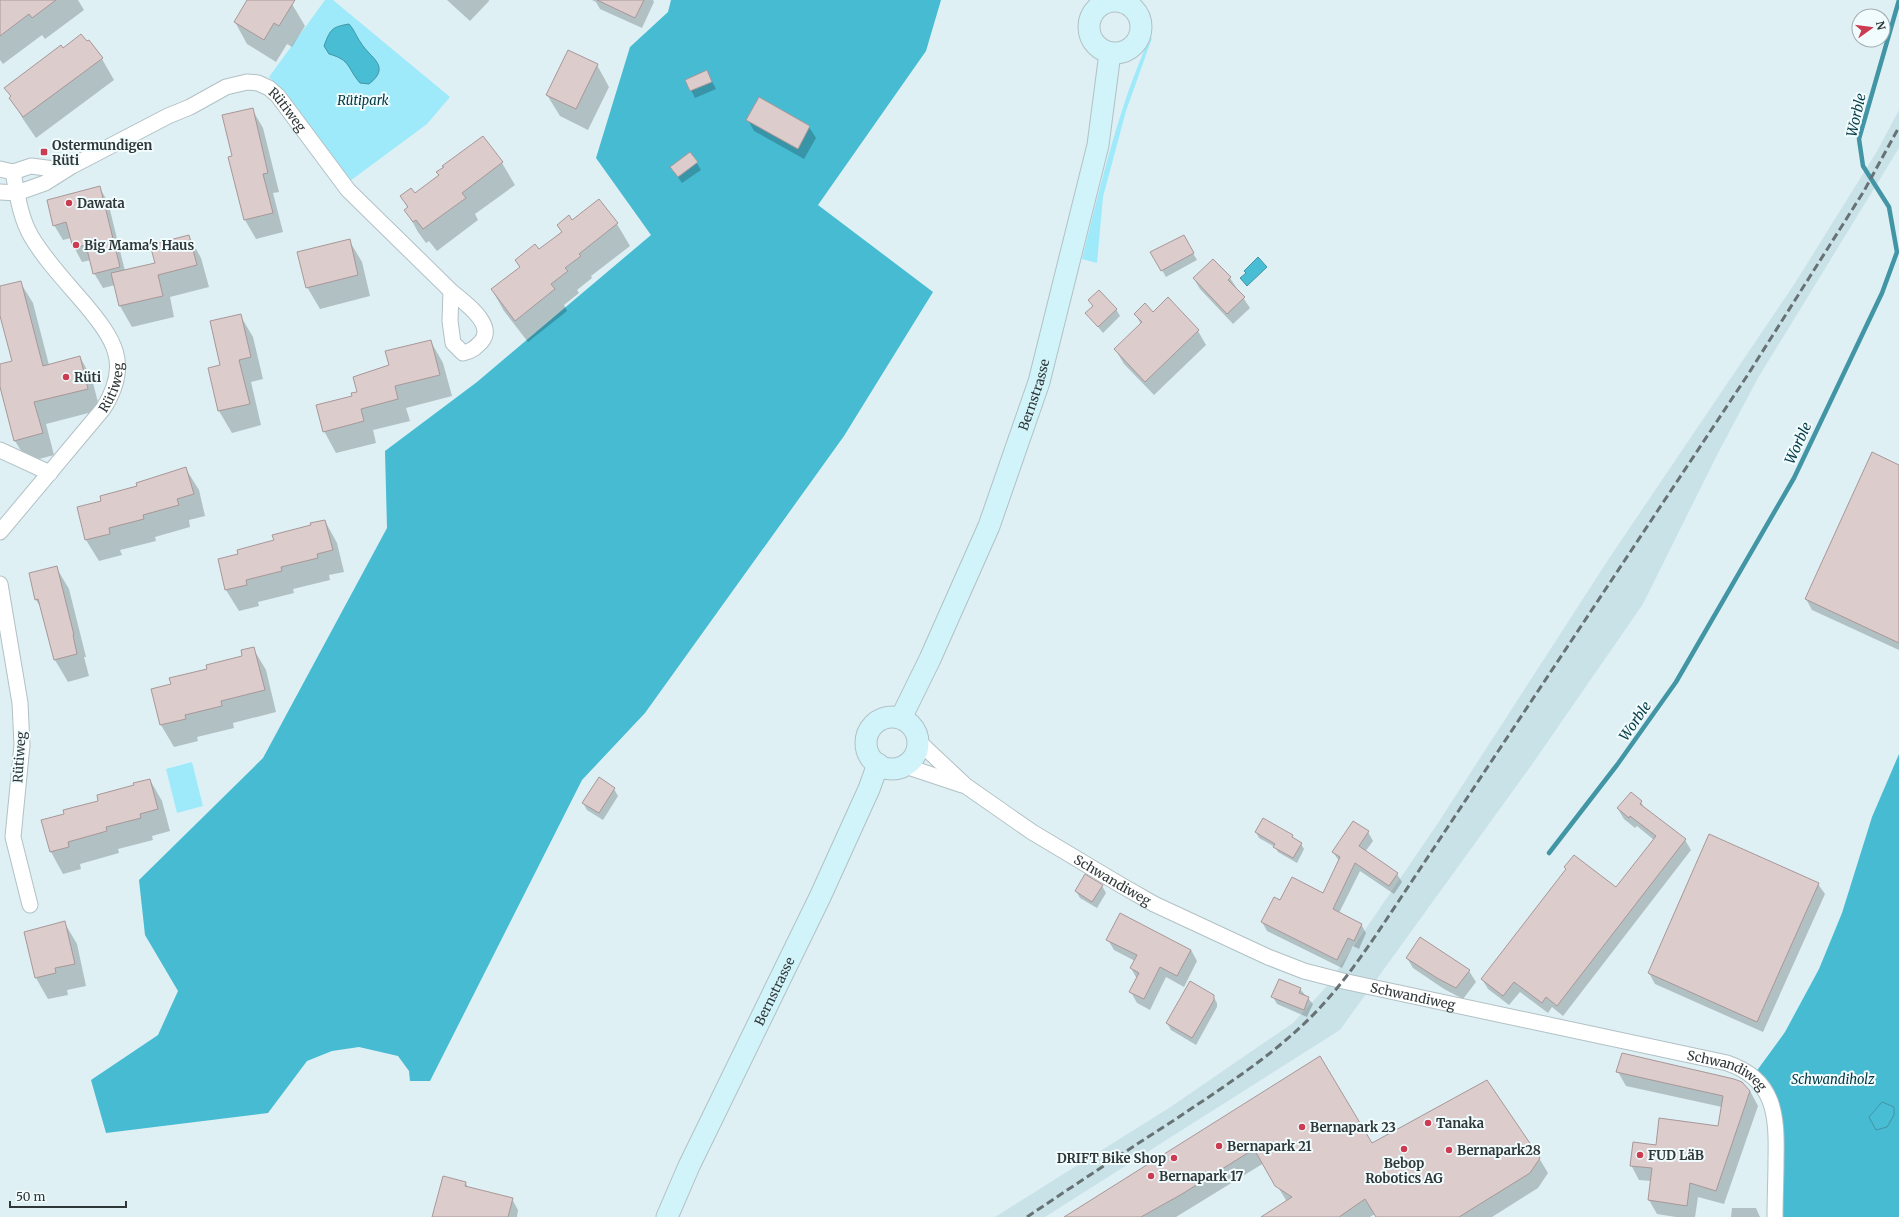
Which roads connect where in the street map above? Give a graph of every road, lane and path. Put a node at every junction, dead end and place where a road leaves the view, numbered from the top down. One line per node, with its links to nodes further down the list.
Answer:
1 (1092, 4): 2 (main road); 3 (main road)
2 (1136, 4): 3 (main road)
3 (1110, 53): 13 (main road, Bernstrasse)
4 (72, 166): 5 (street, Rütiweg); 7 (street, Rütiweg); 8 (street, Rütiweg)
5 (6, 171): 7 (street, Rütiweg)
6 (0, 192): 7 (street, Rütiweg)
7 (17, 193): 10 (street, Rütiweg)
8 (451, 292)
9 (0, 450): 10 (street)
10 (50, 473): 11 (street, Rütiweg)
11 (0, 532)
12 (0, 584): 18 (street, Rütiweg)
13 (901, 718): 14 (main road); 15 (main road)
14 (918, 741): 16 (main road); 17 (street, Schwandiweg)
15 (878, 764): 16 (main road); 19 (main road, Bernstrasse)
16 (905, 766): 17 (street, Schwandiweg)
17 (966, 786): 20 (street, Schwandiweg)
18 (30, 905)
19 (667, 1217)
20 (1775, 1217)

